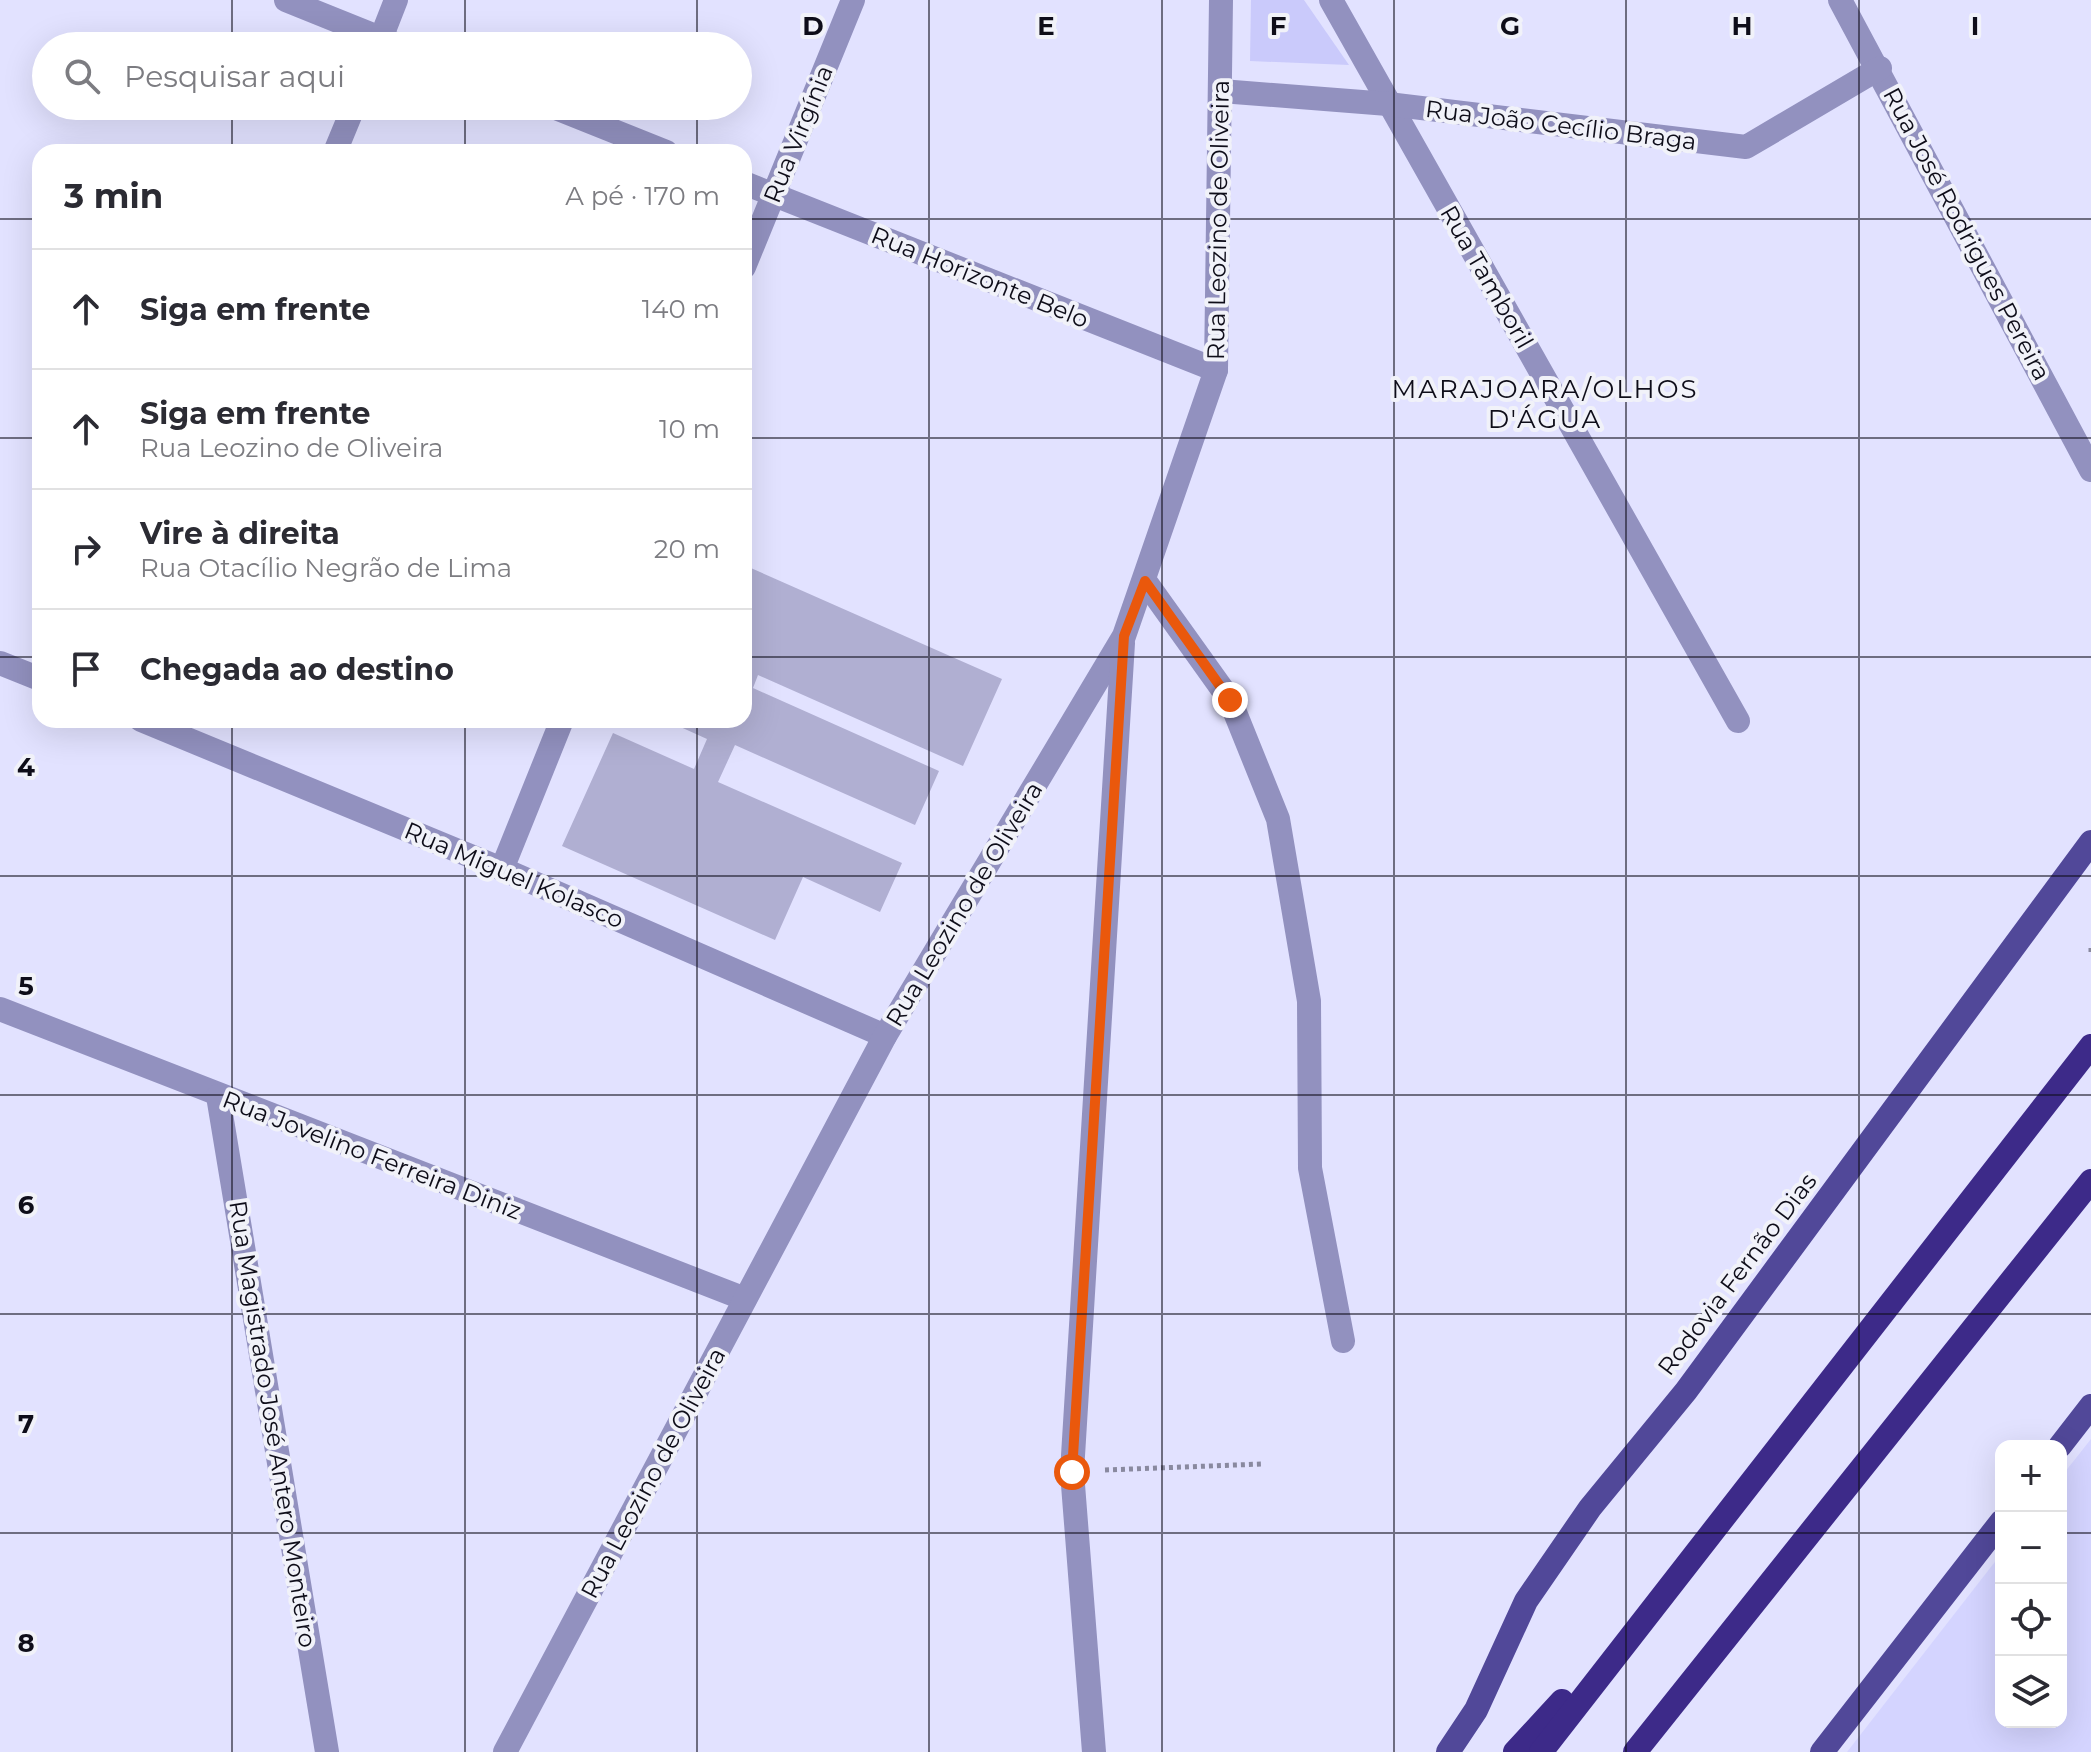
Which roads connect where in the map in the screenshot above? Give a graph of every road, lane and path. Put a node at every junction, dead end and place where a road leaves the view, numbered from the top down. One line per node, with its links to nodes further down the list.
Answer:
1 (286, 0): 7 (street)
2 (396, 0): 8 (street)
3 (853, 0): 17 (street, Rua Virgínia)
4 (1221, 0): 10 (street, Rua Leozino de Oliveira)
5 (1331, 0): 11 (street, Rua Tamboril)
6 (1840, 0): 9 (street, Rua José Rodrigues Pereira)
7 (361, 32)
8 (389, 32)
9 (1880, 68): 11 (street, Rua João Cecílio Braga); 20 (street, Rua José Rodrigues Pereira)
10 (1221, 91): 11 (street, Rua João Cecílio Braga); 19 (street, Rua Leozino de Oliveira)
11 (1388, 104): 25 (street, Rua Tamboril)
12 (348, 120): 14 (street)
13 (586, 120): 15 (street)
14 (338, 144)
15 (646, 144)
16 (752, 186): 17 (street, Rua Horizonte Belo)
17 (773, 195): 18 (street, Rua Virgínia); 19 (street, Rua Horizonte Belo)
18 (752, 247)
19 (1216, 370): 21 (street, Rua Leozino de Oliveira)
20 (2091, 470)
21 (1145, 581): 22 (street, Rua Leozino de Oliveira); 36 (street)
22 (1124, 636): 31 (street, Rua Leozino de Oliveira); 40 (street)
23 (0, 663): 24 (street)
24 (32, 676)
25 (1738, 721)
26 (160, 728): 29 (street, Rua Miguel Kolasco)
27 (559, 728): 29 (street)
28 (2091, 842): 46 (main road, Rodovia Fernão Dias)
29 (502, 869): 31 (street, Rua Miguel Kolasco)
30 (0, 1009): 33 (street, Rua Jovelino Ferreira Diniz)
31 (885, 1036): 35 (street, Rua Leozino de Oliveira)
32 (2091, 1046): 42 (highway)
33 (218, 1096): 35 (street, Rua Jovelino Ferreira Diniz); 43 (street, Rua Magistrado José Antero Monteiro)
34 (2091, 1181): 49 (highway)
35 (745, 1299): 44 (street, Rua Leozino de Oliveira)
36 (1343, 1341)
37 (2091, 1406): 38 (main road)
38 (2065, 1440)
39 (1262, 1464): 40 (path)
40 (1072, 1472): 45 (street)
41 (1995, 1530): 50 (main road)
42 (1657, 1600): 47 (highway); 48 (highway)
43 (327, 1752)
44 (505, 1752)
45 (1094, 1752)
46 (1448, 1752)
47 (1515, 1752)
48 (1541, 1752)
49 (1635, 1752)
50 (1822, 1752)

